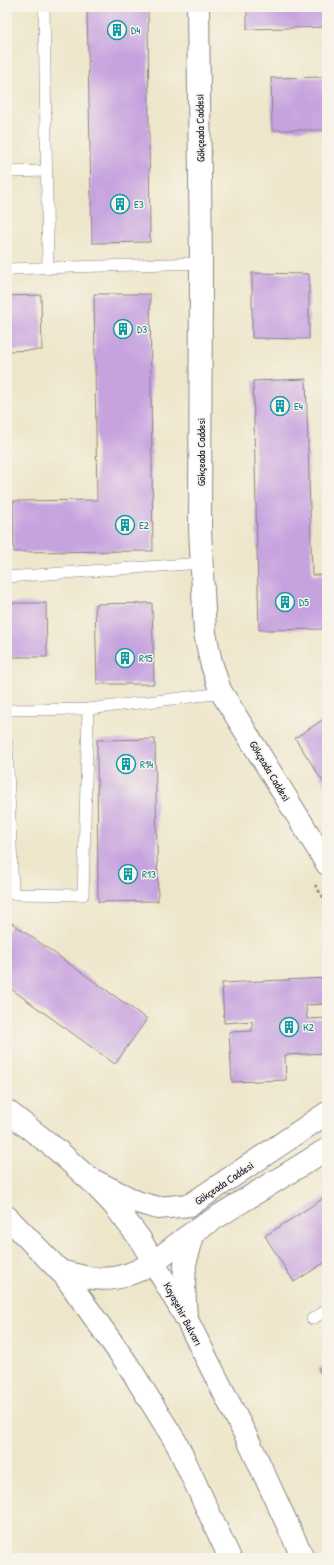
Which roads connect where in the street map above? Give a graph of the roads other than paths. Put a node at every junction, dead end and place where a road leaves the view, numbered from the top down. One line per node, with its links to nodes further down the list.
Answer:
1 (44, 7): 3 (lane)
2 (198, 7): 5 (street, Gökçeada Caddesi)
3 (46, 171): 4 (lane); 7 (lane)
4 (7, 172)
5 (201, 263): 7 (lane); 8 (street, Gökçeada Caddesi)
6 (7, 269): 7 (lane)
7 (48, 269)
8 (202, 563): 9 (lane); 10 (street, Gökçeada Caddesi)
9 (7, 577)
10 (223, 693): 11 (lane); 14 (street, Gökçeada Caddesi)
11 (88, 709): 12 (lane); 15 (lane)
12 (7, 710)
13 (7, 743): 15 (lane)
14 (327, 864)
15 (9, 871)
16 (7, 1111): 19 (street, Kayaşehir Bulvarı)
17 (327, 1113): 19 (street, Gökçeada Caddesi)
18 (327, 1149): 21 (street)
19 (89, 1179): 22 (street, Kayaşehir Bulvarı)
20 (7, 1217): 23 (street)
21 (194, 1232): 22 (street); 25 (street)
22 (154, 1261): 23 (street); 25 (street, Kayaşehir Bulvarı)
23 (60, 1271): 27 (street)
24 (327, 1310): 26 (lane)
25 (186, 1318): 28 (street, Kayaşehir Bulvarı)
26 (312, 1319)
27 (226, 1550)
28 (302, 1558)

